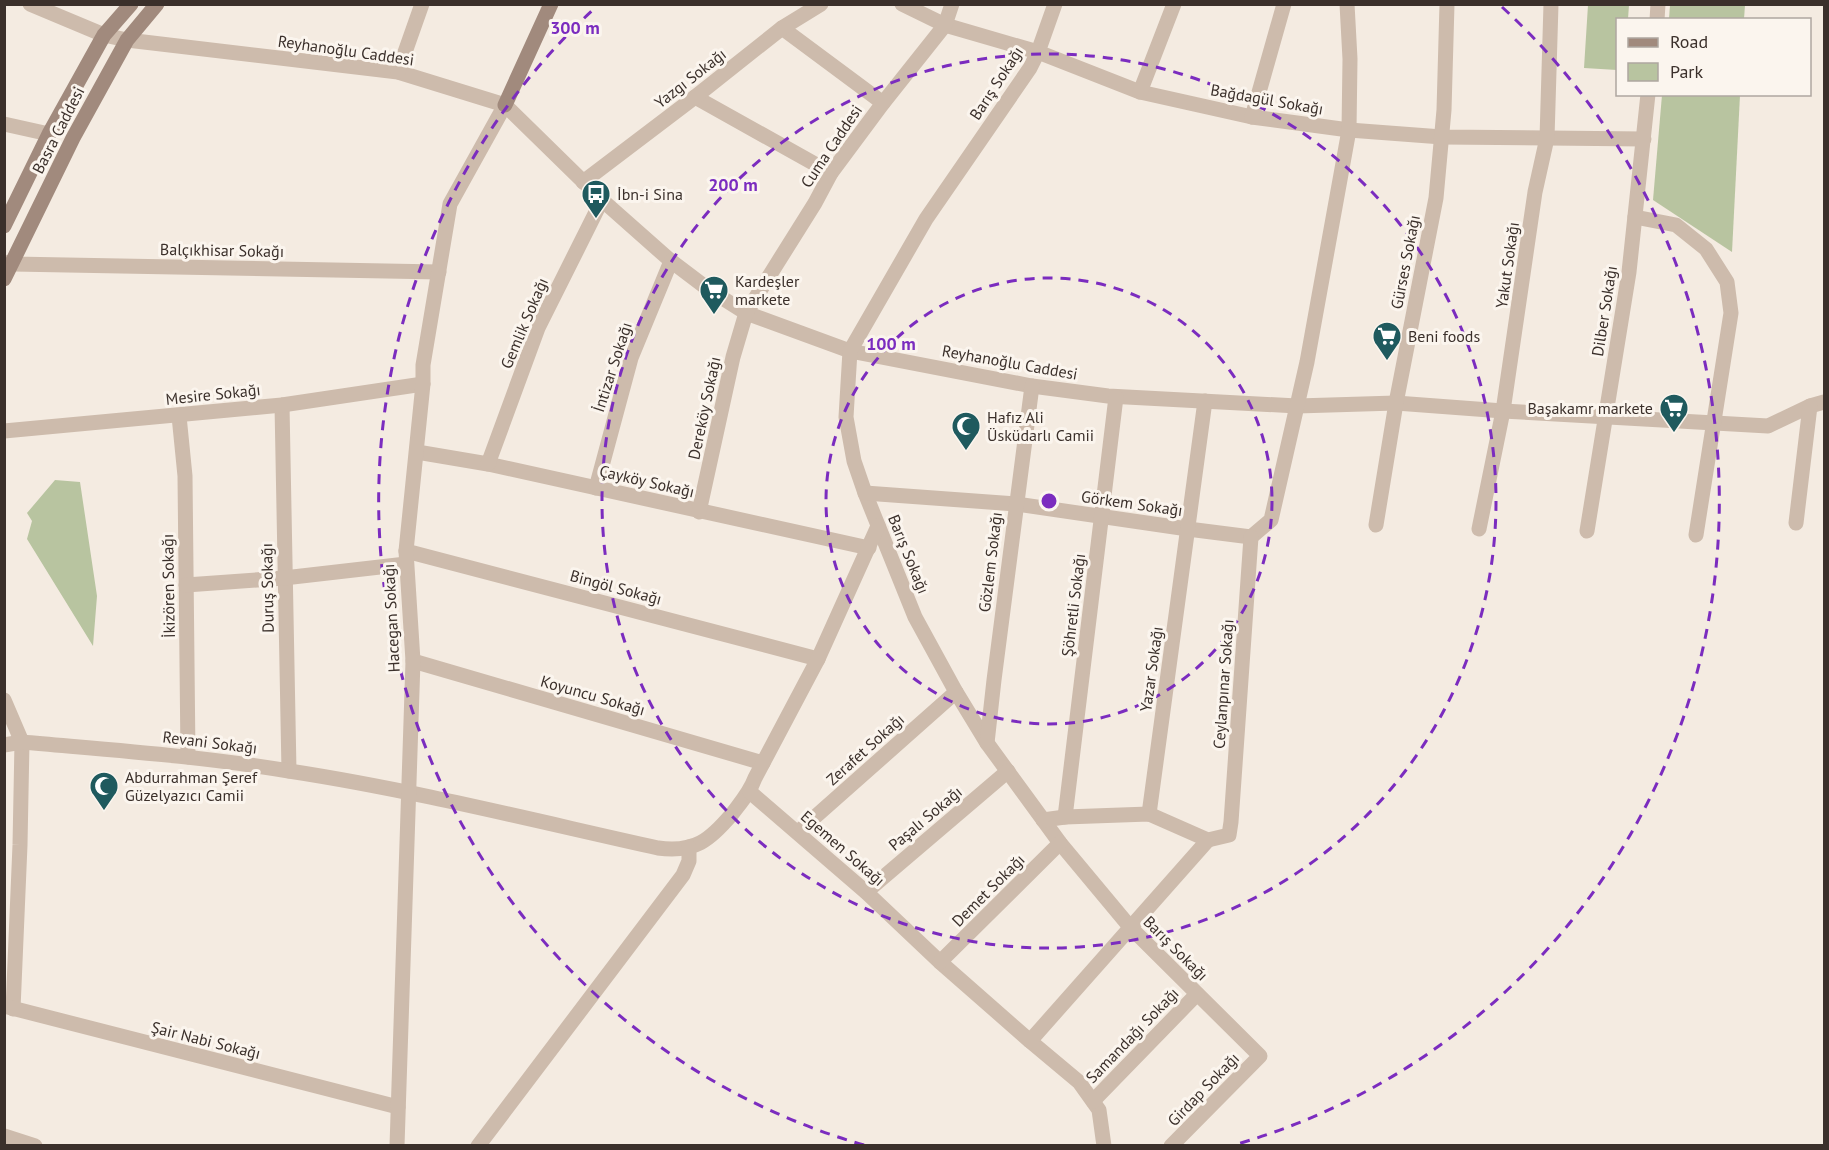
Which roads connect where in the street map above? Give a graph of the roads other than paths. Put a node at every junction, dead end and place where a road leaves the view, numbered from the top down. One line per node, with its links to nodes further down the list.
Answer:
1 (30, 4): 17 (street, Reyhanoğlu Caddesi)
2 (131, 4): 17 (main road, Basra Caddesi)
3 (157, 4): 18 (main road, Basra Caddesi)
4 (422, 4): 20 (street)
5 (550, 4): 25 (main road)
6 (821, 4): 16 (street, Yazgı Sokağı)
7 (902, 4): 15 (street, Bağdagül Sokağı)
8 (952, 4): 15 (street, Cuma Caddesi)
9 (1055, 4): 19 (street, Barış Sokağı)
10 (1174, 4): 21 (street)
11 (1284, 4): 26 (street)
12 (1347, 4): 28 (street)
13 (1447, 4): 30 (street, Gürses Sokağı)
14 (1551, 4): 31 (street, Yakut Sokağı)
15 (945, 25): 19 (street, Bağdagül Sokağı); 24 (street, Cuma Caddesi)
16 (782, 28): 23 (street, Yazgı Sokağı); 24 (street)
17 (104, 35): 18 (street, Reyhanoğlu Caddesi); 29 (main road, Basra Caddesi)
18 (127, 40): 20 (street, Reyhanoğlu Caddesi); 39 (main road, Basra Caddesi)
19 (1038, 52): 21 (street, Bağdagül Sokağı); 43 (street, Barış Sokağı)
20 (398, 72): 25 (street, Reyhanoğlu Caddesi)
21 (1140, 92): 26 (street, Bağdagül Sokağı)
22 (1648, 96): 32 (street, Dilber Sokağı)
23 (695, 97): 33 (street); 34 (street, Yazgı Sokağı)
24 (883, 103): 33 (street, Cuma Caddesi)
25 (505, 105): 34 (street, Reyhanoğlu Caddesi); 40 (street, Hacegan Sokağı)
26 (1252, 117): 28 (street, Bağdagül Sokağı)
27 (4, 124): 29 (street)
28 (1350, 130): 30 (street, Bağdagül Sokağı); 51 (street)
29 (49, 134): 37 (main road, Basra Caddesi)
30 (1442, 137): 31 (street, Bağdagül Sokağı); 48 (street, Gürses Sokağı)
31 (1547, 138): 32 (street, Bağdagül Sokağı); 52 (street, Yakut Sokağı)
32 (1644, 139): 36 (street, Dilber Sokağı)
33 (831, 173): 42 (street, Cuma Caddesi)
34 (583, 182): 35 (street, Reyhanoğlu Caddesi)
35 (602, 200): 38 (street, Reyhanoğlu Caddesi); 58 (street, Gemlik Sokağı)
36 (1635, 217): 54 (street, Dilber Sokağı); 55 (street)
37 (4, 226)
38 (671, 261): 42 (street, Reyhanoğlu Caddesi); 59 (street, İntizar Sokağı)
39 (9, 263): 40 (street, Balçıkhisar Sokağı); 41 (main road, Basra Caddesi)
40 (439, 272): 44 (street, Hacegan Sokağı)
41 (4, 279)
42 (746, 313): 43 (street, Reyhanoğlu Caddesi); 62 (street, Dereköy Sokağı)
43 (850, 351): 45 (street, Reyhanoğlu Caddesi); 60 (street, Barış Sokağı)
44 (423, 384): 50 (street, Mesire Sokağı); 57 (street, Hacegan Sokağı)
45 (1032, 386): 46 (street, Reyhanoğlu Caddesi); 61 (street, Gözlem Sokağı)
46 (1116, 397): 47 (street, Reyhanoğlu Caddesi); 63 (street, Şöhretli Sokağı)
47 (1205, 401): 51 (street, Reyhanoğlu Caddesi); 67 (street, Yazar Sokağı)
48 (1396, 403): 51 (street, Reyhanoğlu Caddesi); 52 (street, Reyhanoğlu Caddesi); 65 (street, Gürses Sokağı)
49 (1817, 404): 55 (street, Reyhanoğlu Caddesi); 64 (street)
50 (282, 405): 53 (street, Mesire Sokağı); 74 (street, Duruş Sokağı)
51 (1297, 406): 71 (street)
52 (1503, 411): 54 (street, Reyhanoğlu Caddesi); 68 (street, Yakut Sokağı)
53 (179, 416): 56 (street, Mesire Sokağı); 75 (street, İkizören Sokağı)
54 (1605, 417): 55 (street, Reyhanoğlu Caddesi); 69 (street, Dilber Sokağı)
55 (1713, 422): 70 (street)
56 (4, 431)
57 (417, 452): 58 (street, Çayköy Sokağı); 73 (street, Hacegan Sokağı)
58 (488, 464): 59 (street, Çayköy Sokağı)
59 (596, 488): 62 (street, Çayköy Sokağı)
60 (865, 493): 61 (street, Görkem Sokağı); 66 (street, Barış Sokağı)
61 (1016, 504): 63 (street, Görkem Sokağı); 81 (street, Gözlem Sokağı)
62 (699, 512): 72 (street, Çayköy Sokağı)
63 (1101, 517): 67 (street, Görkem Sokağı); 90 (street, Şöhretli Sokağı)
64 (1796, 523)
65 (1376, 525)
66 (878, 526): 72 (street); 78 (street, Barış Sokağı)
67 (1188, 529): 71 (street, Görkem Sokağı); 89 (street, Yazar Sokağı)
68 (1479, 529)
69 (1587, 531)
70 (1696, 535)
71 (1251, 537): 93 (street, Ceylanpınar Sokağı)
72 (869, 548): 76 (street)
73 (406, 557): 74 (street); 76 (street, Bingöl Sokağı); 77 (street, Hacegan Sokağı)
74 (284, 578): 75 (street); 85 (street, Duruş Sokağı)
75 (186, 585): 83 (street, İkizören Sokağı)
76 (818, 659): 84 (street)
77 (412, 661): 84 (street, Koyuncu Sokağı); 87 (street, Hacegan Sokağı)
78 (956, 692): 81 (street, Barış Sokağı); 92 (street, Zerafet Sokağı)
79 (4, 700): 80 (street)
80 (22, 742): 82 (street, Revani Sokağı); 83 (street, Revani Sokağı); 95 (street)
81 (987, 742): 86 (street, Barış Sokağı)
82 (4, 745)
83 (188, 757): 85 (street, Revani Sokağı)
84 (763, 763): 88 (street)
85 (289, 771): 87 (street, Revani Sokağı)
86 (1008, 771): 91 (street, Barış Sokağı); 97 (street, Paşalı Sokağı)
87 (409, 792): 96 (street, Revani Sokağı); 105 (street, Hacegan Sokağı)
88 (750, 792): 92 (street, Egemen Sokağı); 96 (street)
89 (1149, 814): 90 (street); 93 (street)
90 (1065, 817): 91 (street)
91 (1043, 820): 94 (street, Barış Sokağı)
92 (798, 832): 97 (street, Egemen Sokağı)
93 (1208, 840): 98 (street)
94 (1060, 843): 98 (street, Barış Sokağı); 99 (street, Demet Sokağı)
95 (12, 846): 101 (street)
96 (690, 847): 109 (street)
97 (866, 892): 99 (street, Egemen Sokağı)
98 (1130, 927): 100 (street, Barış Sokağı); 102 (street)
99 (940, 962): 102 (street, Egemen Sokağı)
100 (1197, 994): 103 (street, Barış Sokağı); 104 (street, Samandağı Sokağı)
101 (9, 1008): 105 (street, Şair Nabi Sokağı)
102 (1030, 1041): 104 (street, Egemen Sokağı)
103 (1260, 1056): 111 (street, Girdap Sokağı)
104 (1093, 1101): 110 (street, Egemen Sokağı)
105 (398, 1107): 108 (street, Hacegan Sokağı)
106 (4, 1136): 107 (street)
107 (35, 1146)
108 (397, 1146)
109 (478, 1146)
110 (1104, 1146)
111 (1171, 1146)

